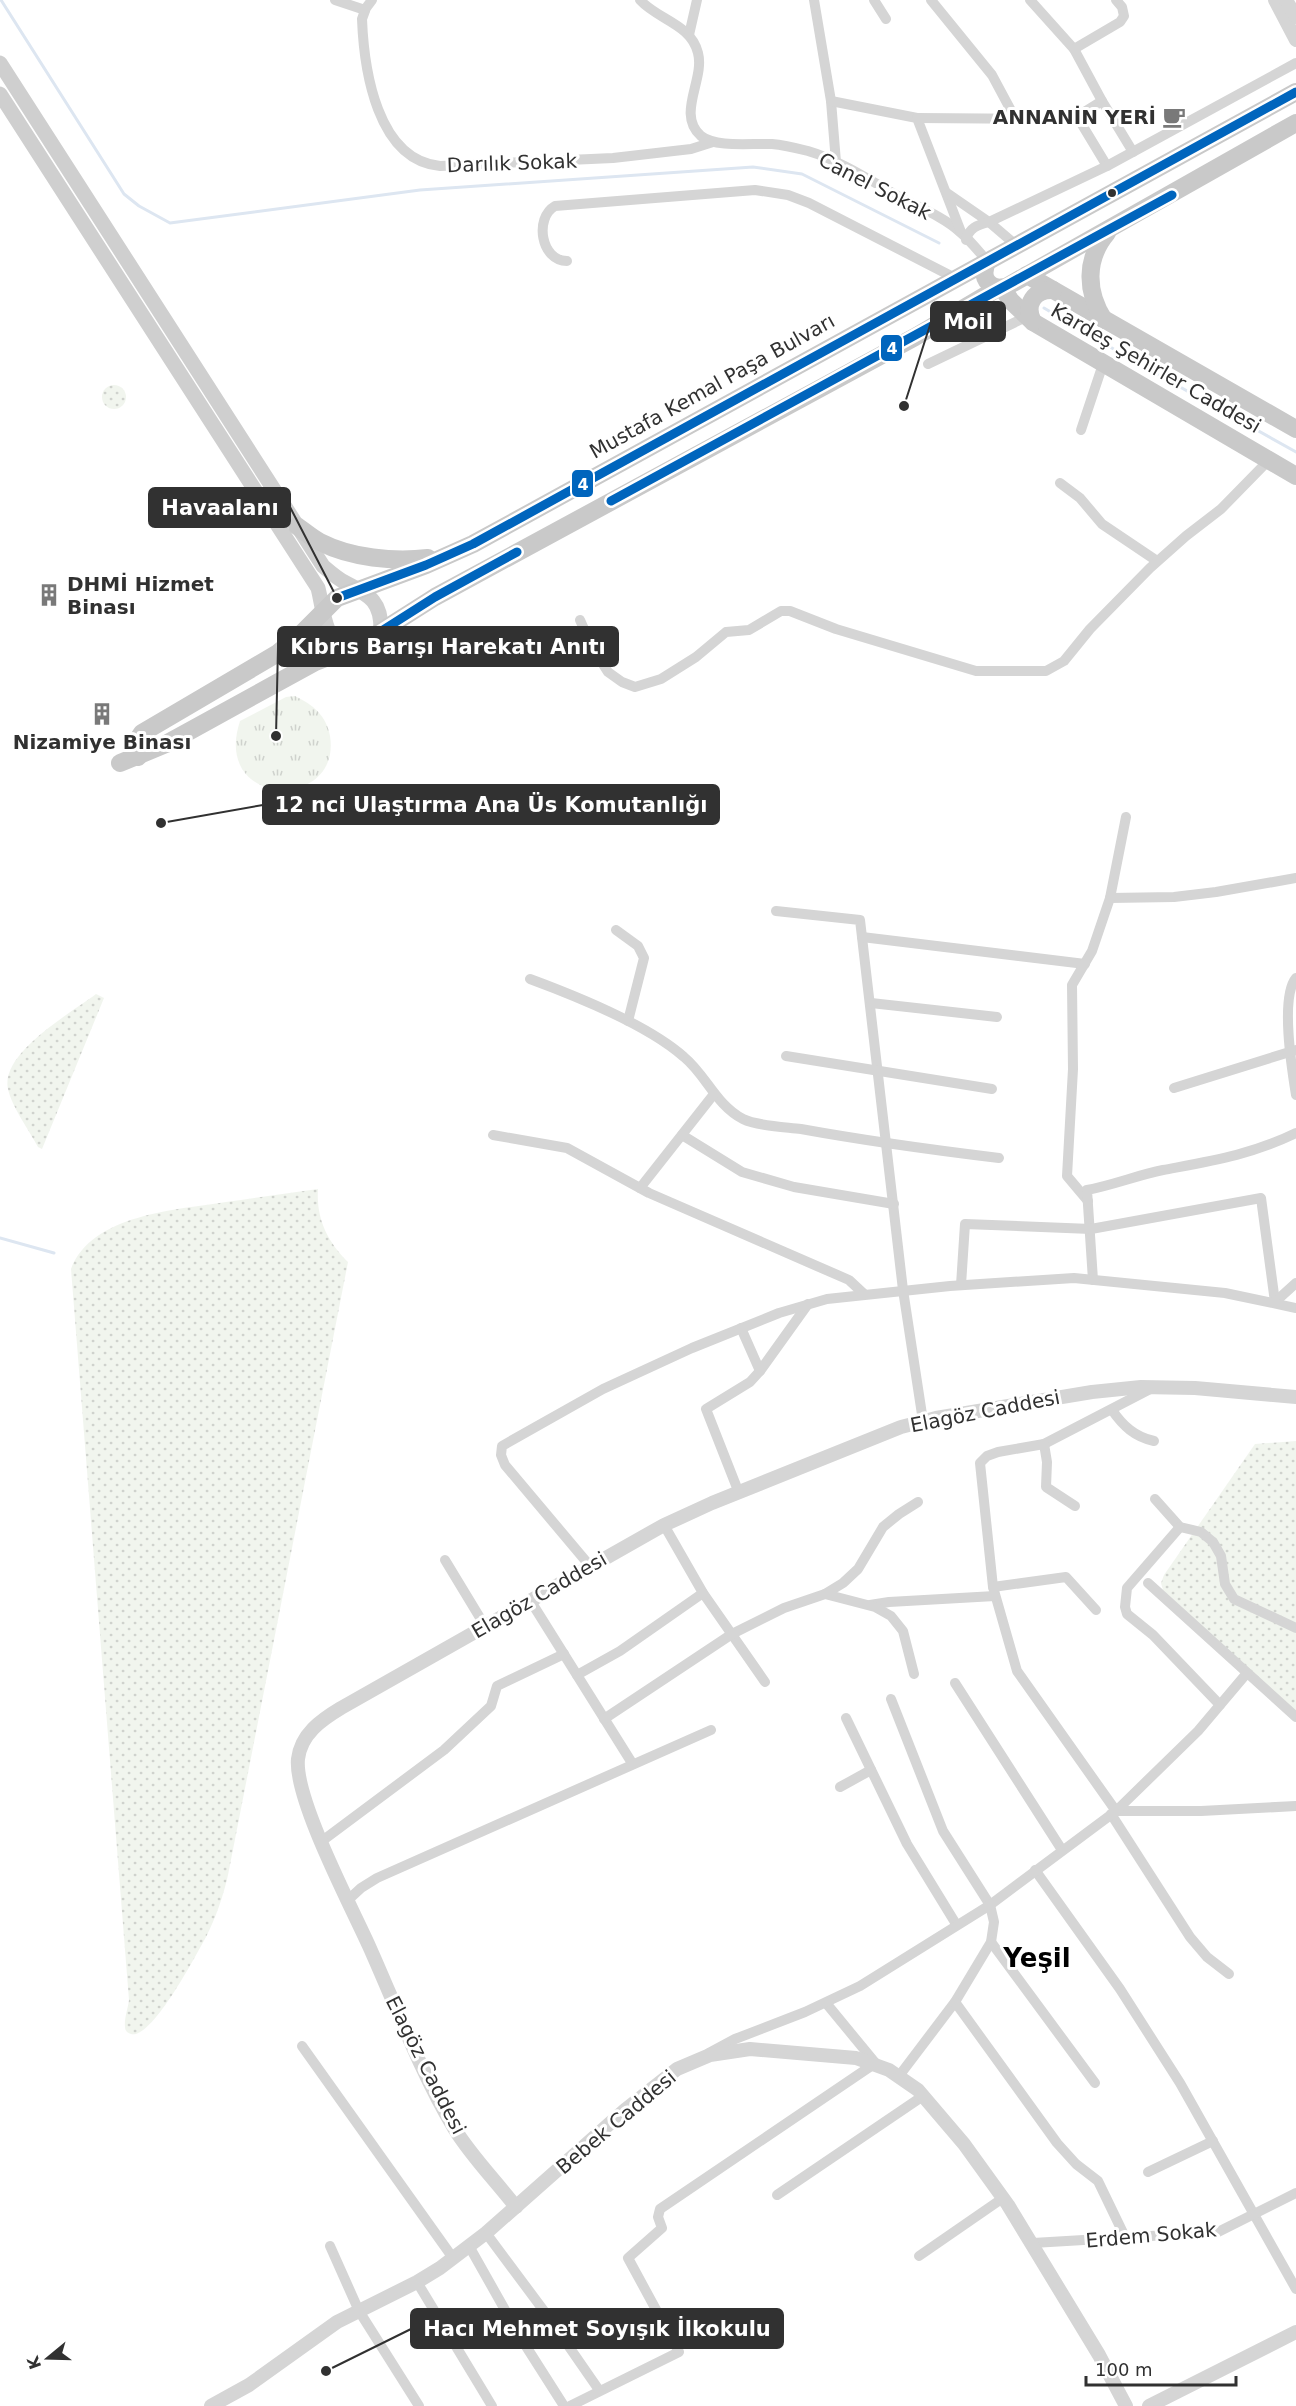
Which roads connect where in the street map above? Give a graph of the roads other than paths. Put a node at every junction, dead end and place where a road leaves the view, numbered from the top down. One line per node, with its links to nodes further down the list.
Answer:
1 (335, 0): 12 (street)
2 (372, 0): 12 (street)
3 (639, 0): 15 (street)
4 (697, 0): 15 (street)
5 (814, 0): 22 (street)
6 (874, 0): 14 (street)
7 (932, 0): 25 (street)
8 (1030, 0): 17 (street)
9 (1116, 0): 17 (street)
10 (1275, 0): 16 (street)
11 (1286, 0): 13 (street)
12 (365, 10): 28 (street, Darılık Sokak)
13 (1296, 17)
14 (886, 19)
15 (689, 35): 28 (street)
16 (1296, 40)
17 (1074, 49): 23 (street)
18 (0, 63): 53 (main road)
19 (1296, 63): 29 (street)
20 (1296, 92): 37 (main road)
21 (0, 94): 57 (main road)
22 (831, 101): 24 (street); 30 (street)
23 (1102, 101): 26 (street); 29 (street)
24 (917, 118): 25 (street); 32 (street)
25 (1015, 118): 26 (street)
26 (1073, 119): 31 (street)
27 (1296, 123): 35 (main road)
28 (713, 142): 30 (street, Canel Sokak)
29 (1133, 152): 31 (street)
30 (836, 162): 33 (street, Canel Sokak)
31 (1107, 166): 34 (street)
32 (948, 196): 33 (street); 34 (street); 36 (street)
33 (930, 213): 36 (street, Canel Sokak)
34 (989, 222): 36 (street); 37 (street)
35 (1110, 230): 40 (main road); 45 (main road)
36 (964, 236): 39 (street, Canel Sokak)
37 (1013, 248): 39 (main road); 40 (main road)
38 (567, 261): 41 (street)
39 (987, 262): 41 (main road, Mustafa Kemal Paşa Bulvarı); 42 (main road)
40 (1029, 274): 42 (main road); 43 (main road, Kardeş Şehirler Caddesi)
41 (956, 278): 54 (main road, Mustafa Kemal Paşa Bulvarı)
42 (1000, 288): 44 (main road, Kardeş Şehirler Caddesi); 59 (main road)
43 (1053, 290): 44 (main road); 45 (main road, Kardeş Şehirler Caddesi)
44 (1029, 319): 46 (main road, Kardeş Şehirler Caddesi); 47 (street)
45 (1104, 320): 48 (main road, Kardeş Şehirler Caddesi)
46 (1103, 363): 49 (street); 50 (main road, Kardeş Şehirler Caddesi)
47 (928, 364)
48 (1296, 429)
49 (1081, 430)
50 (1269, 460): 51 (main road, Kardeş Şehirler Caddesi); 55 (street)
51 (1296, 476)
52 (1060, 483): 55 (street)
53 (297, 526): 54 (main road); 56 (main road)
54 (448, 555): 56 (main road, Mustafa Kemal Paşa Bulvarı)
55 (1158, 561): 58 (street)
56 (360, 590): 57 (main road, Mustafa Kemal Paşa Bulvarı); 59 (main road)
57 (324, 611): 60 (main road); 61 (main road, Mustafa Kemal Paşa Bulvarı)
58 (580, 621)
59 (381, 633): 60 (main road)
60 (344, 650): 61 (main road)
61 (138, 757): 62 (main road)
62 (120, 763)
63 (1126, 817): 65 (street)
64 (1296, 878): 65 (street)
65 (1110, 898): 69 (street)
66 (776, 911): 68 (street)
67 (616, 930): 74 (street)
68 (862, 937): 69 (street); 72 (street)
69 (1085, 964): 88 (street)
70 (1296, 978): 75 (street)
71 (530, 979): 74 (street)
72 (870, 1003): 73 (street); 77 (street)
73 (997, 1017)
74 (628, 1021): 80 (street)
75 (1293, 1051): 78 (street); 81 (street)
76 (786, 1056): 77 (street)
77 (879, 1072): 79 (street); 85 (street)
78 (1174, 1088)
79 (993, 1089)
80 (714, 1094): 84 (street); 85 (street)
81 (1296, 1095)
82 (1296, 1133): 88 (street)
83 (493, 1135): 87 (street)
84 (682, 1135): 87 (street); 89 (street)
85 (886, 1144): 86 (street); 89 (street)
86 (999, 1158)
87 (640, 1188): 95 (street)
88 (1088, 1201): 90 (street)
89 (894, 1204): 94 (street)
90 (1091, 1229): 91 (street); 93 (street); 96 (street)
91 (1093, 1280): 93 (street); 96 (street)
92 (1296, 1283): 96 (street)
93 (960, 1285): 94 (street)
94 (903, 1290): 95 (street); 104 (street)
95 (864, 1294): 97 (street)
96 (1275, 1302): 98 (street)
97 (808, 1304): 99 (street); 100 (street)
98 (1296, 1308)
99 (741, 1328): 100 (street); 114 (street)
100 (760, 1371): 107 (street)
101 (1154, 1387): 102 (street, Elagöz Caddesi); 103 (street); 104 (street, Elagöz Caddesi)
102 (1296, 1397)
103 (1112, 1410): 105 (street); 106 (street)
104 (923, 1421): 107 (street, Elagöz Caddesi)
105 (1154, 1441)
106 (1044, 1444): 110 (street); 116 (street)
107 (740, 1493): 111 (street, Elagöz Caddesi)
108 (1155, 1499): 112 (street)
109 (918, 1502): 118 (street)
110 (1075, 1506)
111 (664, 1525): 114 (street, Elagöz Caddesi); 117 (street)
112 (1180, 1527): 123 (street); 132 (street)
113 (445, 1560): 122 (street)
114 (590, 1566): 119 (street, Elagöz Caddesi)
115 (1148, 1583): 126 (street)
116 (994, 1592): 120 (street); 121 (street); 141 (street)
117 (703, 1593): 124 (street); 128 (street)
118 (825, 1594): 120 (street); 124 (street)
119 (530, 1600): 122 (street, Elagöz Caddesi); 125 (street)
120 (867, 1605): 127 (street)
121 (1096, 1610)
122 (485, 1626): 142 (street, Elagöz Caddesi)
123 (1296, 1628)
124 (732, 1634): 129 (street); 135 (street)
125 (564, 1654): 128 (street); 142 (street)
126 (1247, 1673): 132 (street); 133 (street)
127 (914, 1674)
128 (577, 1676): 135 (street)
129 (765, 1682)
130 (955, 1683): 143 (street)
131 (891, 1699): 146 (street)
132 (1220, 1705): 141 (street)
133 (1296, 1717)
134 (846, 1718): 138 (street)
135 (604, 1719): 137 (street)
136 (711, 1730): 137 (street)
137 (632, 1763): 145 (street)
138 (871, 1770): 139 (street); 147 (street)
139 (840, 1787)
140 (1296, 1806): 141 (street)
141 (1114, 1813): 143 (street); 149 (street)
142 (322, 1841): 145 (street, Elagöz Caddesi)
143 (1062, 1850): 144 (street)
144 (1035, 1870): 146 (street); 158 (street)
145 (348, 1900): 163 (street, Elagöz Caddesi)
146 (990, 1905): 147 (street); 148 (street)
147 (956, 1924): 151 (street)
148 (991, 1942): 150 (street); 156 (street)
149 (1229, 1974)
150 (955, 2002): 155 (street); 166 (street)
151 (826, 2003): 153 (street); 154 (street)
152 (302, 2046): 171 (street)
153 (699, 2059): 154 (street, Bebek Caddesi); 163 (street, Bebek Caddesi)
154 (876, 2065): 155 (street, Bebek Caddesi); 176 (street)
155 (899, 2076): 157 (street, Bebek Caddesi)
156 (1095, 2083)
157 (923, 2096): 161 (street); 162 (street, Bebek Caddesi)
158 (1213, 2141): 159 (street); 164 (street)
159 (1148, 2172)
160 (1296, 2193): 164 (street, Erdem Sokak)
161 (777, 2195)
162 (1003, 2198): 167 (street, Bebek Caddesi); 170 (street)
163 (516, 2207): 165 (street, Bebek Caddesi)
164 (1254, 2214): 166 (street, Erdem Sokak); 173 (street)
165 (486, 2233): 169 (street, Bebek Caddesi); 176 (street)
166 (1126, 2239): 167 (street, Erdem Sokak)
167 (1033, 2243): 182 (street, Bebek Caddesi)
168 (330, 2246): 174 (street)
169 (469, 2246): 171 (street, Bebek Caddesi); 180 (street)
170 (919, 2256)
171 (453, 2258): 172 (street, Bebek Caddesi)
172 (417, 2282): 174 (street, Bebek Caddesi); 179 (street)
173 (1296, 2289)
174 (359, 2311): 177 (street, Bebek Caddesi); 178 (street)
175 (1296, 2332): 183 (street)
176 (599, 2390): 181 (street)
177 (220, 2404)
178 (419, 2406)
179 (492, 2406)
180 (564, 2406)
181 (570, 2406)
182 (1126, 2406)
183 (1149, 2406)

